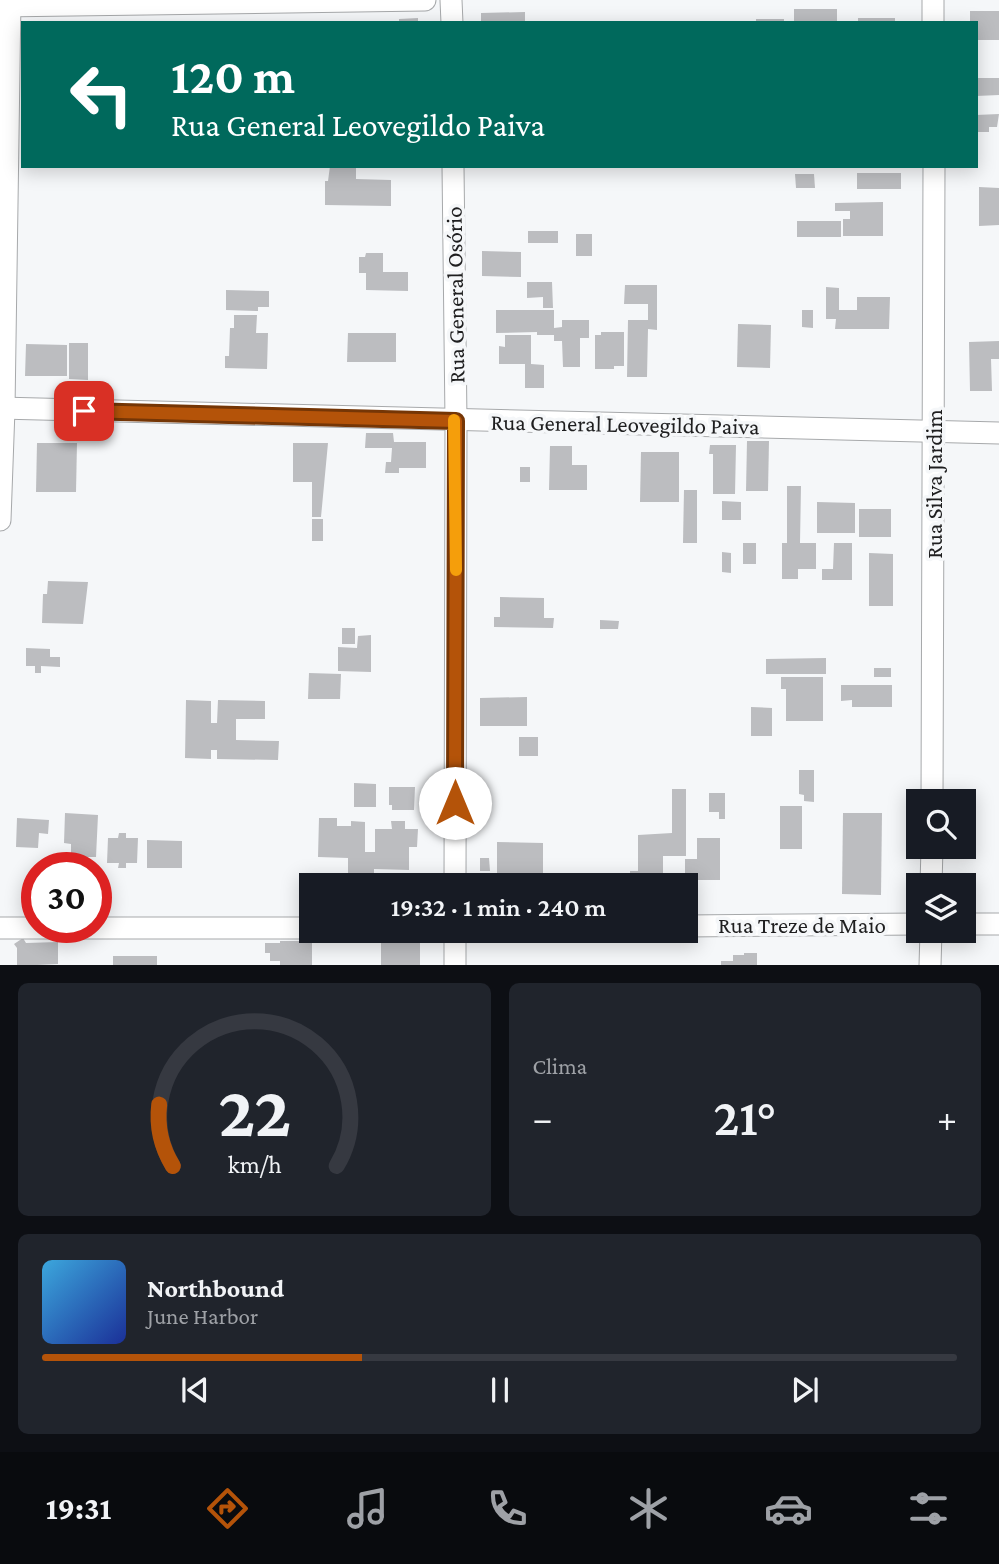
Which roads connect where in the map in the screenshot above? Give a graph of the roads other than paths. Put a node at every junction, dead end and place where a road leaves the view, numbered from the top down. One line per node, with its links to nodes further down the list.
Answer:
1 (425, 0): 4 (street)
2 (451, 0): 5 (street)
3 (933, 0): 6 (street)
4 (7, 4): 9 (street)
5 (452, 21)
6 (933, 21)
7 (453, 168): 10 (street, Rua General Osório)
8 (934, 168): 11 (street, Rua Silva Jardim)
9 (2, 409): 10 (street, Rua General Leovegildo Paiva); 13 (street)
10 (456, 421): 11 (street, Rua General Leovegildo Paiva); 15 (street, Rua General Osório)
11 (935, 431): 12 (street, Rua General Leovegildo Paiva); 14 (street, Rua Silva Jardim)
12 (999, 433)
13 (0, 520)
14 (932, 789)
15 (455, 873)
16 (906, 924): 19 (street, Rua Treze de Maio)
17 (976, 924): 18 (street)
18 (999, 924)
19 (698, 926)
20 (0, 928): 21 (street)
21 (299, 928)
22 (455, 943): 24 (street)
23 (931, 943): 25 (street)
24 (455, 965)
25 (930, 965)

